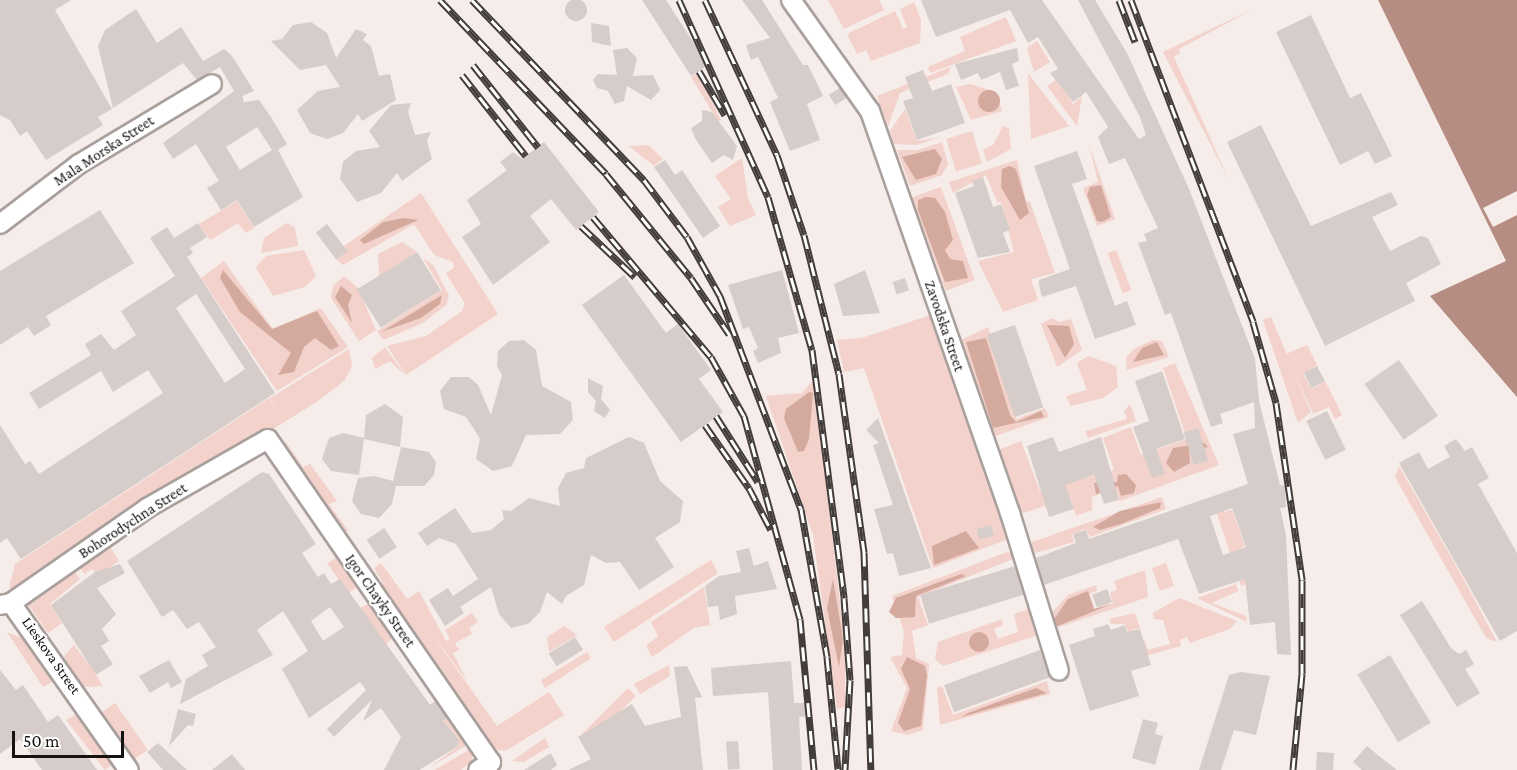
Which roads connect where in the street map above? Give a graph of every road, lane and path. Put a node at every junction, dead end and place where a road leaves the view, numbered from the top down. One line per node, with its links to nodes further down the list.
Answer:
1 (791, 0): 6 (street, Zavodska Street)
2 (212, 84): 3 (street, Mala Morska Street)
3 (0, 224)
4 (268, 439): 5 (street, Bohorodychna Street); 7 (street, Igor Chayky Street)
5 (5, 604): 8 (street, Lieskova Street)
6 (1059, 671)
7 (485, 766)
8 (129, 770)

